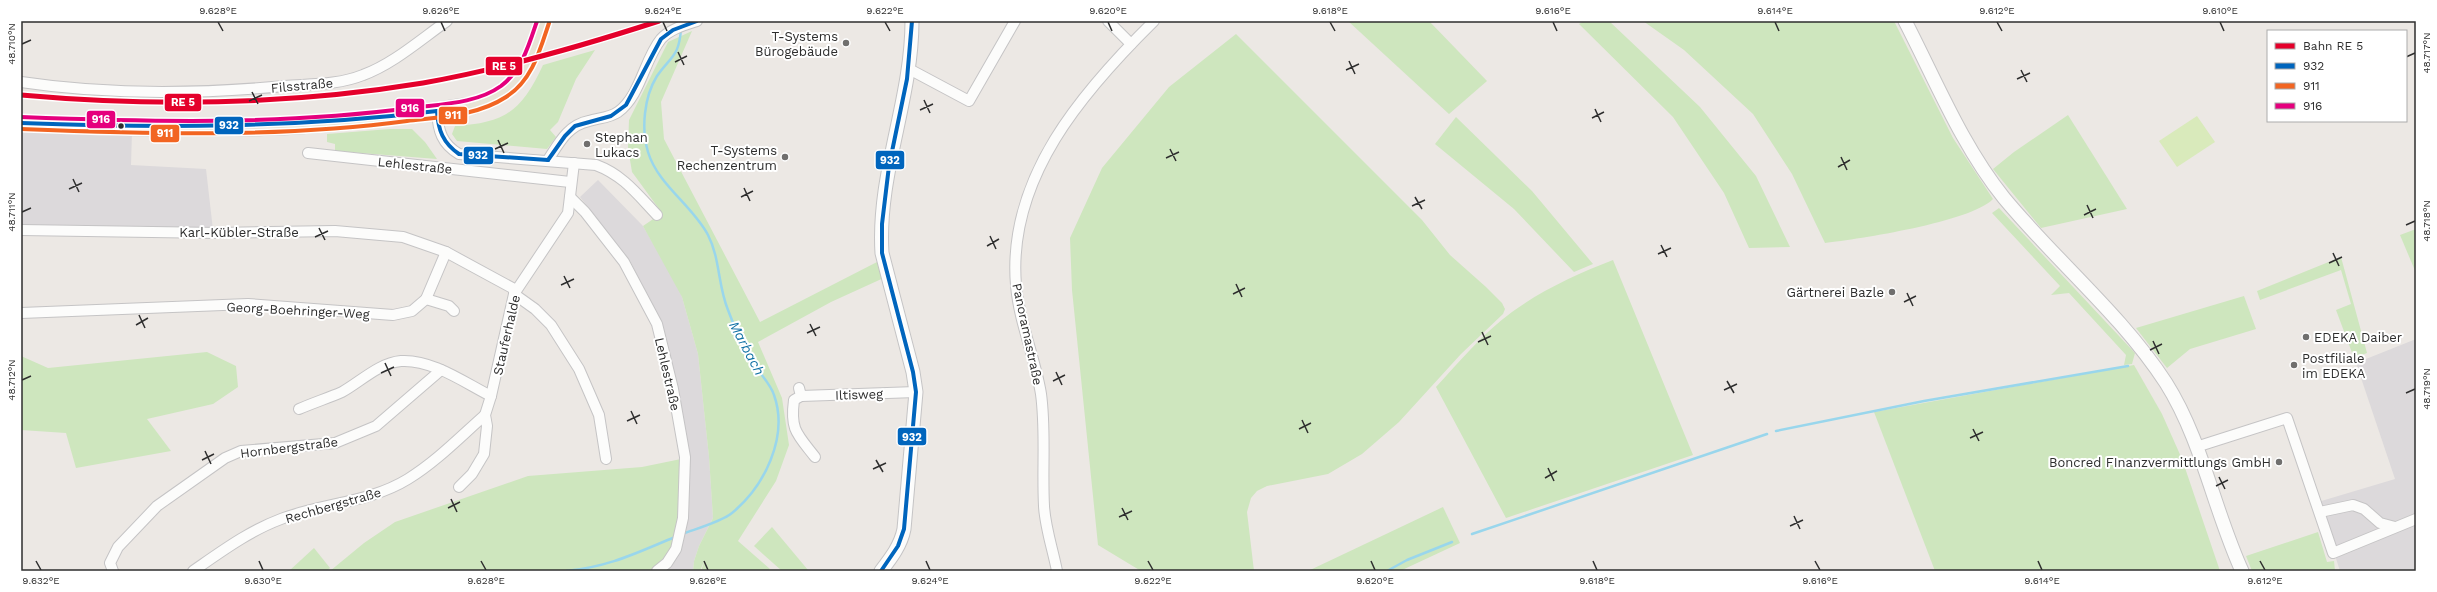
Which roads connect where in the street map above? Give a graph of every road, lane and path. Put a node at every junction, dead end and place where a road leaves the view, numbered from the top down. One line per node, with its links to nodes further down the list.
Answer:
1 (447, 21): 11 (street, Filsstraße)
2 (543, 21): 12 (main road)
3 (696, 21): 15 (street)
4 (912, 21): 10 (street)
5 (1015, 21): 10 (street)
6 (1108, 21): 9 (street)
7 (1154, 21): 9 (street, Panoramastraße)
8 (1905, 21): 31 (street)
9 (1131, 44): 42 (street, Panoramastraße)
10 (909, 69): 27 (street)
11 (21, 82)
12 (436, 113): 13 (main road); 15 (street, Lehlestraße)
13 (21, 123)
14 (308, 153): 17 (street, Lehlestraße)
15 (548, 160): 16 (street, Lehlestraße)
16 (574, 163): 17 (street, Stauferhalde); 19 (street, Lehlestraße)
17 (570, 182): 18 (street, Stauferhalde)
18 (570, 197): 22 (street, Stauferhalde); 40 (street, Lehlestraße)
19 (657, 215)
20 (21, 230): 21 (street, Karl-Kübler-Straße)
21 (446, 252): 22 (street, Karl-Kübler-Straße); 23 (street, Georg-Boehringer-Weg)
22 (515, 292): 28 (street, Stauferhalde); 33 (street, Karl-Kübler-Straße)
23 (426, 299): 24 (street); 25 (street, Georg-Boehringer-Weg)
24 (454, 311)
25 (21, 313)
26 (441, 370): 28 (street); 29 (street); 38 (street, Hornbergstraße)
27 (916, 392): 32 (street, Iltisweg); 41 (street)
28 (491, 396): 30 (street, Stauferhalde)
29 (299, 409)
30 (485, 415): 34 (street, Stauferhalde); 39 (street, Rechbergstraße)
31 (2196, 447): 35 (street); 43 (street)
32 (815, 457)
33 (606, 459)
34 (459, 487)
35 (2320, 512): 37 (street); 37 (street)
36 (2416, 519): 37 (street)
37 (2395, 527)
38 (111, 567)
39 (193, 571)
40 (657, 571)
41 (881, 571)
42 (1057, 571)
43 (2242, 571)

